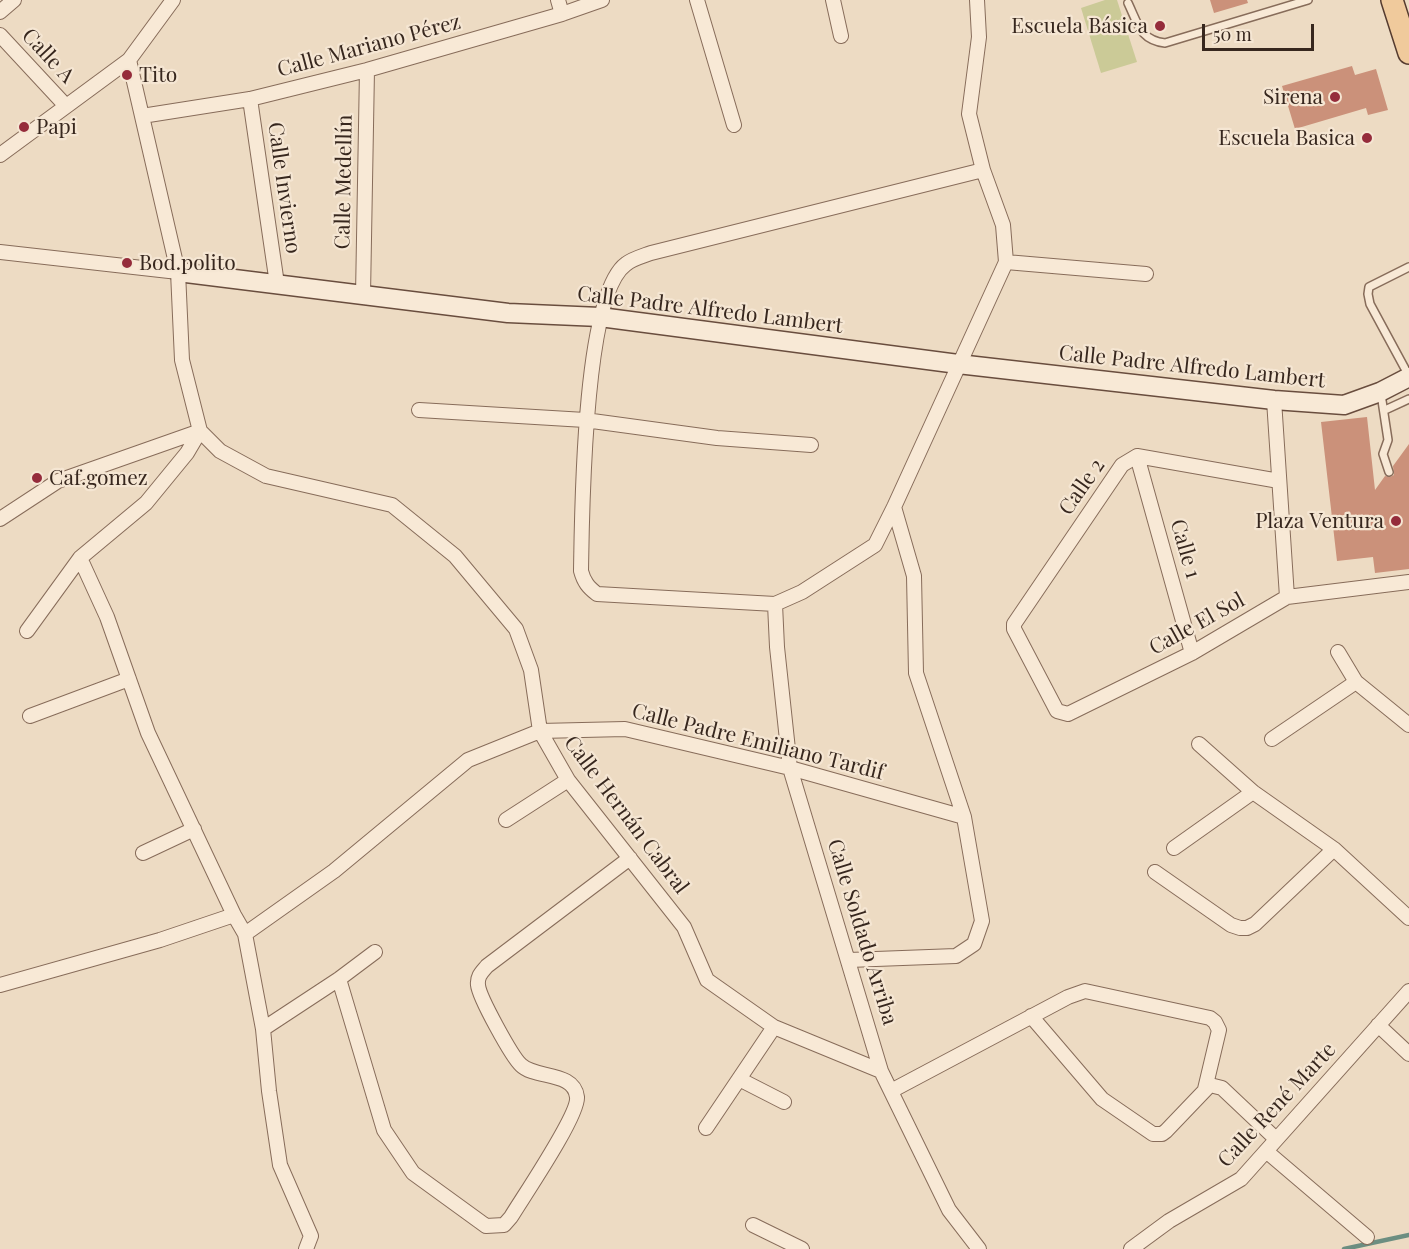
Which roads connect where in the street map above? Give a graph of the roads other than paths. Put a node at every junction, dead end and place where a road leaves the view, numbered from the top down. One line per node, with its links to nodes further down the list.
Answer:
1 (14, 0): 11 (street)
2 (173, 0): 16 (street)
3 (558, 0): 12 (street)
4 (602, 0): 12 (street, Calle Mariano Pérez)
5 (697, 0): 21 (street)
6 (833, 0): 14 (street)
7 (977, 0): 23 (street)
8 (1308, 0): 10 (lane)
9 (1392, 0): 15 (main road)
10 (1128, 3)
11 (0, 12)
12 (562, 14): 17 (street, Calle Mariano Pérez)
13 (0, 35): 19 (street, Calle A)
14 (842, 36)
15 (1409, 53)
16 (129, 60): 19 (street); 20 (street)
17 (367, 70): 18 (street, Calle Mariano Pérez); 30 (street, Calle Medellín)
18 (250, 99): 20 (street, Calle Mariano Pérez); 29 (street, Calle Invierno)
19 (66, 106): 22 (street)
20 (142, 116): 27 (street)
21 (734, 125)
22 (0, 155)
23 (983, 170): 25 (street); 31 (street)
24 (0, 252): 27 (street, Calle Padre Alfredo Lambert)
25 (1006, 262): 28 (street); 32 (street)
26 (1409, 267): 33 (lane)
27 (178, 272): 29 (street, Calle Padre Alfredo Lambert); 40 (street)
28 (1146, 274)
29 (277, 284): 30 (street, Calle Padre Alfredo Lambert)
30 (363, 295): 31 (street, Calle Padre Alfredo Lambert)
31 (600, 317): 32 (street, Calle Padre Alfredo Lambert); 39 (street)
32 (958, 364): 36 (street, Calle Padre Alfredo Lambert); 45 (street)
33 (1409, 376): 34 (street, Calle Padre Alfredo Lambert)
34 (1380, 392): 36 (street, Calle Padre Alfredo Lambert); 38 (lane)
35 (1409, 399): 38 (lane)
36 (1274, 400): 44 (street)
37 (419, 410): 39 (street)
38 (1385, 410): 43 (lane)
39 (585, 420): 41 (street); 50 (street)
40 (200, 431): 46 (street); 47 (street); 59 (street, Calle Hernán Cabral)
41 (812, 445)
42 (1137, 456): 44 (street, Calle 2); 53 (street, Calle 1); 54 (street, Calle 2)
43 (1389, 471)
44 (1280, 481): 49 (street)
45 (894, 507): 50 (street); 65 (street)
46 (0, 519)
47 (80, 558): 51 (street); 55 (street)
48 (1409, 582): 49 (street, Calle El Sol)
49 (1287, 597): 53 (street, Calle El Sol)
50 (775, 604): 62 (street, Calle Soldado Arriba)
51 (27, 631)
52 (1338, 652): 56 (street)
53 (1192, 653): 54 (street, Calle El Sol)
54 (1034, 670)
55 (129, 679): 57 (street); 67 (street)
56 (1356, 682): 58 (street); 60 (street)
57 (30, 716)
58 (1409, 725)
59 (540, 731): 62 (street, Calle Padre Emiliano Tardif); 63 (street, Calle Hernán Cabral); 75 (street, Calle Padre Emiliano Tardif)
60 (1272, 739)
61 (1199, 744): 64 (street)
62 (790, 768): 65 (street, Calle Padre Emiliano Tardif); 77 (street, Calle Soldado Arriba)
63 (568, 780): 66 (street); 71 (street, Calle Hernán Cabral)
64 (1253, 792): 68 (street); 69 (street)
65 (964, 817): 77 (street)
66 (506, 820)
67 (194, 829): 70 (street); 73 (street)
68 (1174, 848)
69 (1334, 849): 72 (street); 74 (street)
70 (143, 854)
71 (630, 858): 78 (street); 83 (street, Calle Hernán Cabral)
72 (1155, 872)
73 (234, 915): 75 (street); 79 (street)
74 (1409, 918)
75 (246, 934): 84 (street)
76 (375, 952): 78 (street)
77 (849, 960): 86 (street, Calle Soldado Arriba)
78 (339, 979): 84 (street)
79 (0, 985)
80 (1409, 991): 82 (street, Calle René Marte)
81 (1031, 1016): 88 (street); 88 (street); 89 (street)
82 (1378, 1025): 85 (street); 92 (street, Calle René Marte)
83 (774, 1028): 86 (street, Calle Hernán Cabral); 87 (street)
84 (263, 1029): 96 (street)
85 (1409, 1054)
86 (881, 1071): 89 (street, Calle Soldado Arriba)
87 (739, 1079): 90 (street); 91 (street)
88 (1205, 1089): 92 (street)
89 (891, 1091): 98 (street, Calle Soldado Arriba)
90 (784, 1102)
91 (706, 1128)
92 (1276, 1139): 93 (street, Calle René Marte)
93 (1266, 1151): 95 (street); 99 (street, Calle René Marte)
94 (753, 1225): 97 (street)
95 (1367, 1237)
96 (306, 1249)
97 (802, 1249)
98 (979, 1249)
99 (1131, 1249)

